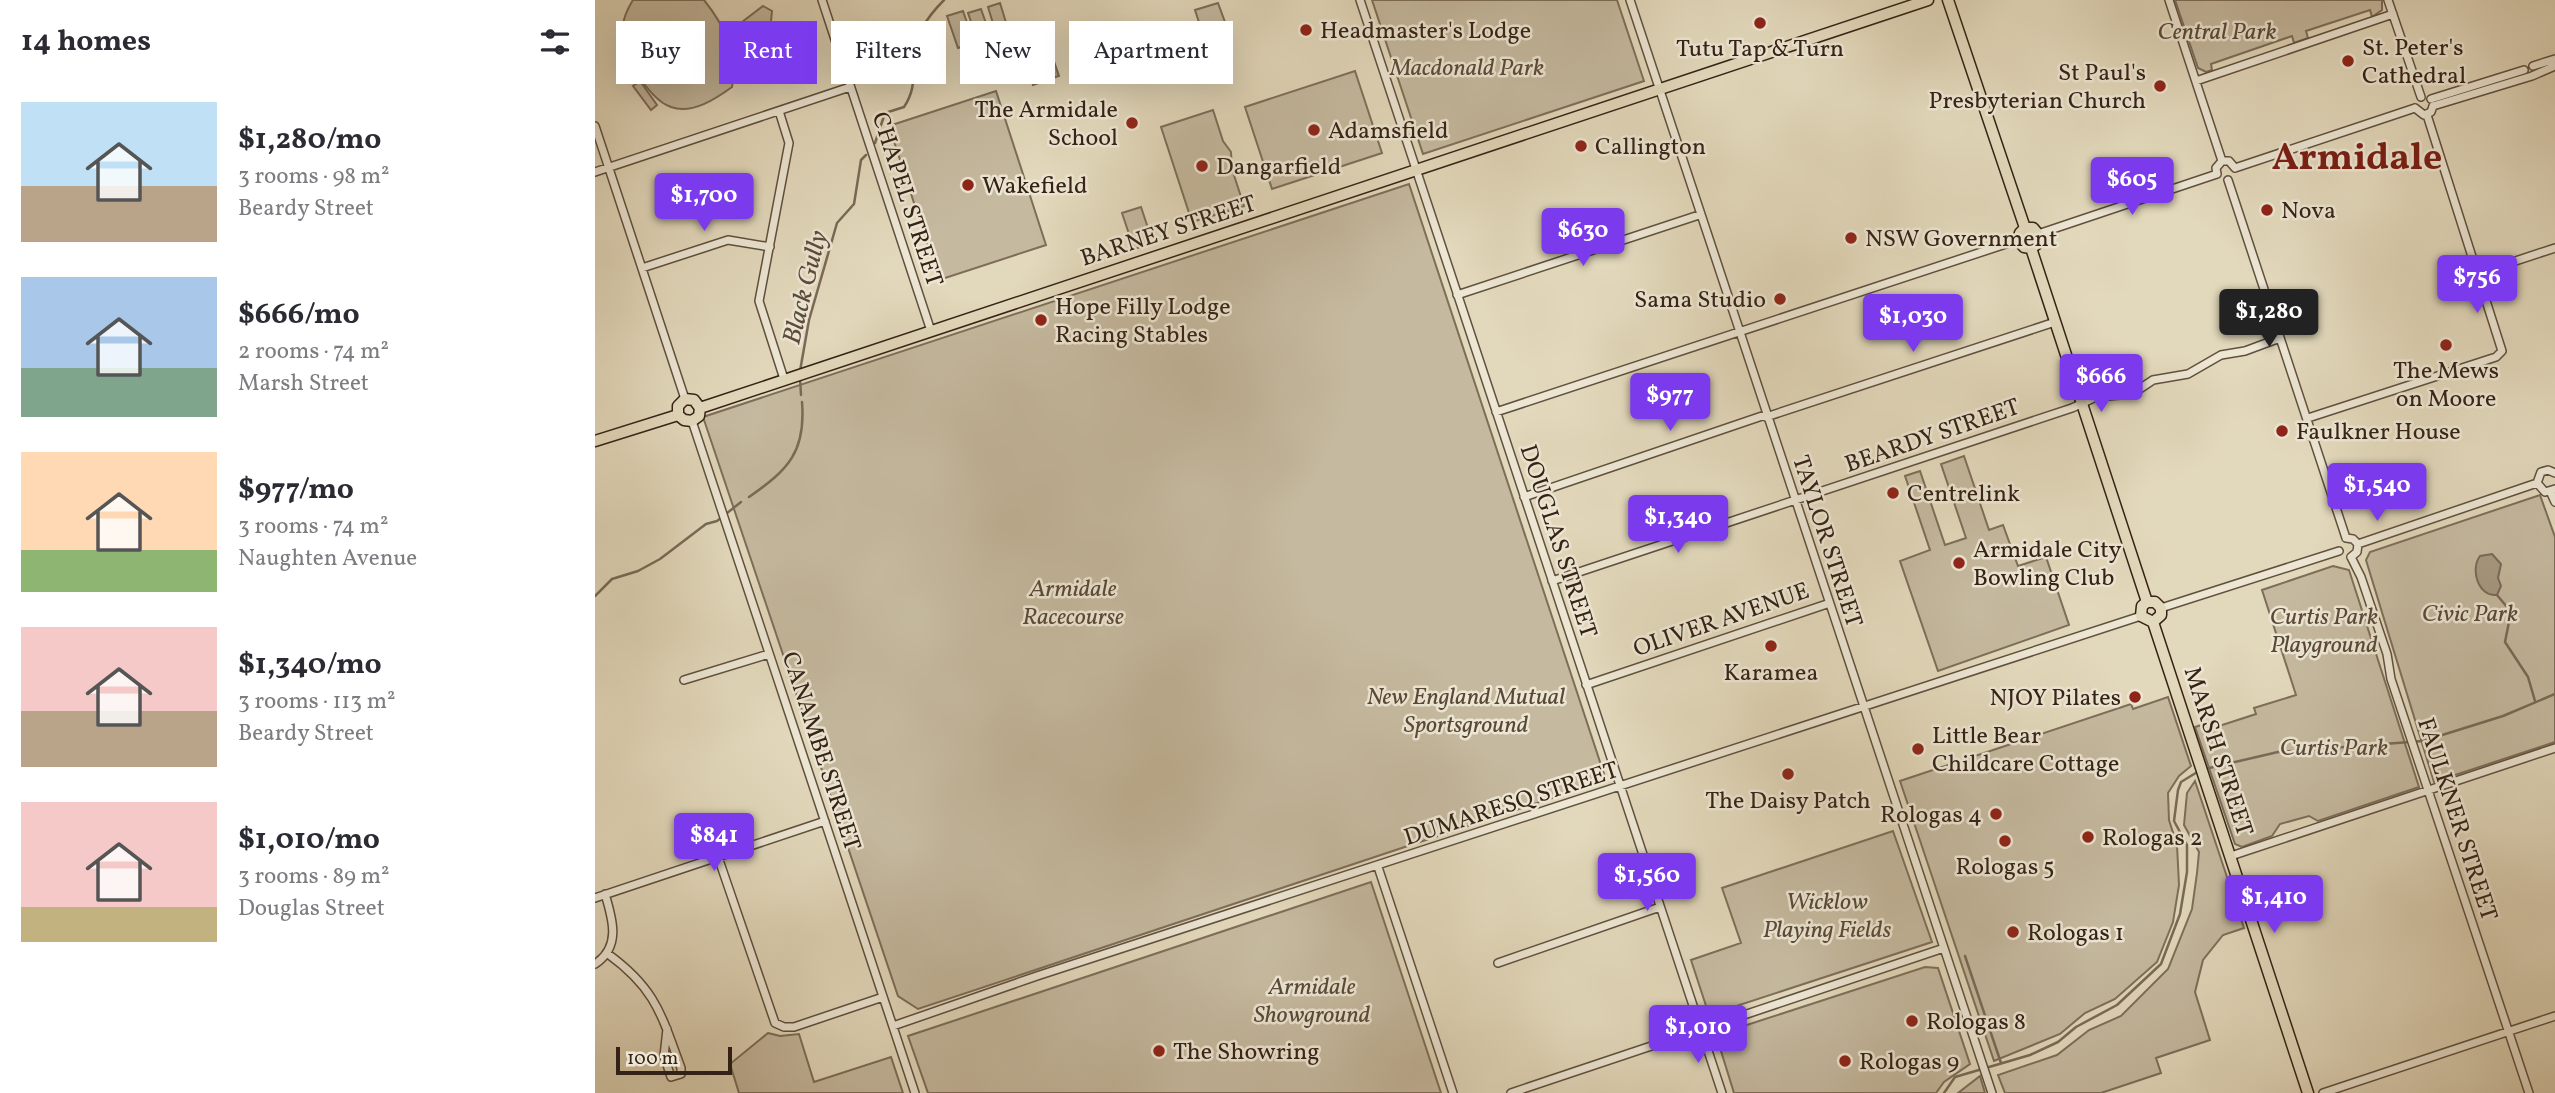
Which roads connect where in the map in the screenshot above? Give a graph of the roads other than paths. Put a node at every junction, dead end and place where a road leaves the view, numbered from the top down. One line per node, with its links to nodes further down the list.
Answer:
1 (822, 0): 13 (street, CHAPEL STREET)
2 (1360, 0): 24 (street, DOUGLAS STREET)
3 (1630, 0): 14 (street, TAYLOR STREET)
4 (1928, 0): 14 (main road, BARNEY STREET)
5 (1948, 0): 29 (main road)
6 (2169, 0): 12 (street)
7 (2388, 0): 8 (street)
8 (2393, 14): 12 (street); 15 (street)
9 (2555, 59): 11 (street)
10 (2555, 66): 11 (street)
11 (2534, 69): 16 (street)
12 (2196, 81): 21 (street)
13 (851, 88): 18 (street); 39 (street, CHAPEL STREET)
14 (1659, 89): 24 (main road, BARNEY STREET); 28 (street, TAYLOR STREET)
15 (2421, 97): 16 (street); 17 (street)
16 (2432, 102): 19 (street)
17 (2415, 108): 19 (street); 23 (street)
18 (779, 111): 22 (street); 32 (street)
19 (2427, 115): 36 (street)
20 (595, 126): 22 (street)
21 (2222, 161): 23 (street); 26 (street)
22 (609, 168): 25 (street); 35 (street)
23 (2235, 168): 27 (street)
24 (1416, 170): 37 (street, DOUGLAS STREET); 39 (main road, BARNEY STREET)
25 (595, 172)
26 (2217, 174): 27 (street); 30 (street)
27 (2228, 180): 41 (street)
28 (1699, 215): 37 (street); 40 (street, TAYLOR STREET)
29 (2025, 228): 30 (main road); 31 (main road)
30 (2038, 234): 33 (main road)
31 (2018, 240): 33 (main road); 40 (street)
32 (769, 247): 35 (street); 42 (street)
33 (2031, 248): 38 (main road)
34 (2555, 248): 36 (street)
35 (642, 268): 43 (street)
36 (2479, 273): 49 (street)
37 (1457, 295): 46 (street, DOUGLAS STREET)
38 (2055, 322): 44 (main road); 48 (street)
39 (931, 331): 42 (main road, BARNEY STREET)
40 (1738, 332): 46 (street); 48 (street, TAYLOR STREET)
41 (2280, 338): 44 (street, BEARDY STREET); 49 (street)
42 (784, 379): 45 (main road, BARNEY STREET)
43 (685, 399): 45 (main road); 47 (main road)
44 (2082, 403): 56 (street, BEARDY STREET); 63 (main road)
45 (700, 408): 50 (main road)
46 (1496, 412): 55 (street, DOUGLAS STREET)
47 (678, 415): 50 (main road); 51 (main road)
48 (1765, 416): 55 (street); 56 (street, TAYLOR STREET)
49 (2308, 418): 58 (street)
50 (692, 421): 68 (street, CANAMBE STREET)
51 (595, 441)
52 (2555, 473): 53 (street)
53 (2537, 483): 54 (street); 59 (street)
54 (2552, 490): 57 (street)
55 (1524, 497): 62 (street, DOUGLAS STREET)
56 (1795, 501): 62 (street, BEARDY STREET); 64 (street, TAYLOR STREET)
57 (2555, 502)
58 (2346, 538): 59 (street); 60 (street)
59 (2358, 544): 61 (street)
60 (2339, 551): 61 (street); 65 (street)
61 (2351, 557): 74 (street, FAULKNER STREET)
62 (1552, 581): 70 (street, DOUGLAS STREET)
63 (2147, 602): 65 (main road); 66 (main road)
64 (1827, 604): 70 (street, OLIVER AVENUE); 71 (street, TAYLOR STREET)
65 (2161, 608): 67 (main road)
66 (2141, 616): 67 (main road); 71 (street, DUMARESQ STREET)
67 (2153, 622): 76 (main road, MARSH STREET)
68 (769, 654): 69 (street); 75 (street, CANAMBE STREET)
69 (684, 680)
70 (1586, 685): 73 (street, DOUGLAS STREET)
71 (1864, 706): 73 (street, DUMARESQ STREET); 82 (street, TAYLOR STREET)
72 (2555, 748): 74 (street)
73 (1621, 787): 78 (street, DUMARESQ STREET); 81 (street, DOUGLAS STREET)
74 (2428, 790): 76 (street); 91 (street, FAULKNER STREET)
75 (825, 821): 77 (street); 86 (street, CANAMBE STREET)
76 (2231, 856): 97 (main road, MARSH STREET)
77 (718, 857): 79 (street); 86 (street)
78 (1378, 867): 88 (street, DUMARESQ STREET); 93 (street)
79 (604, 894): 80 (street); 83 (street)
80 (595, 898)
81 (1660, 907): 84 (street); 90 (street, DOUGLAS STREET)
82 (1944, 948): 90 (street); 96 (street, TAYLOR STREET)
83 (608, 954): 85 (street); 89 (street)
84 (1498, 963)
85 (595, 964)
86 (883, 997): 88 (street, CANAMBE STREET)
87 (2555, 1016): 91 (street)
88 (893, 1026): 92 (street, CANAMBE STREET)
89 (667, 1029): 89 (street)
90 (1701, 1029): 94 (street); 95 (street, DOUGLAS STREET)
91 (2508, 1032): 98 (street); 99 (street, FAULKNER STREET)
92 (915, 1093)
93 (1453, 1093)
94 (1511, 1093)
95 (1722, 1093)
96 (1992, 1093)
97 (2310, 1093)
98 (2323, 1093)
99 (2529, 1093)

